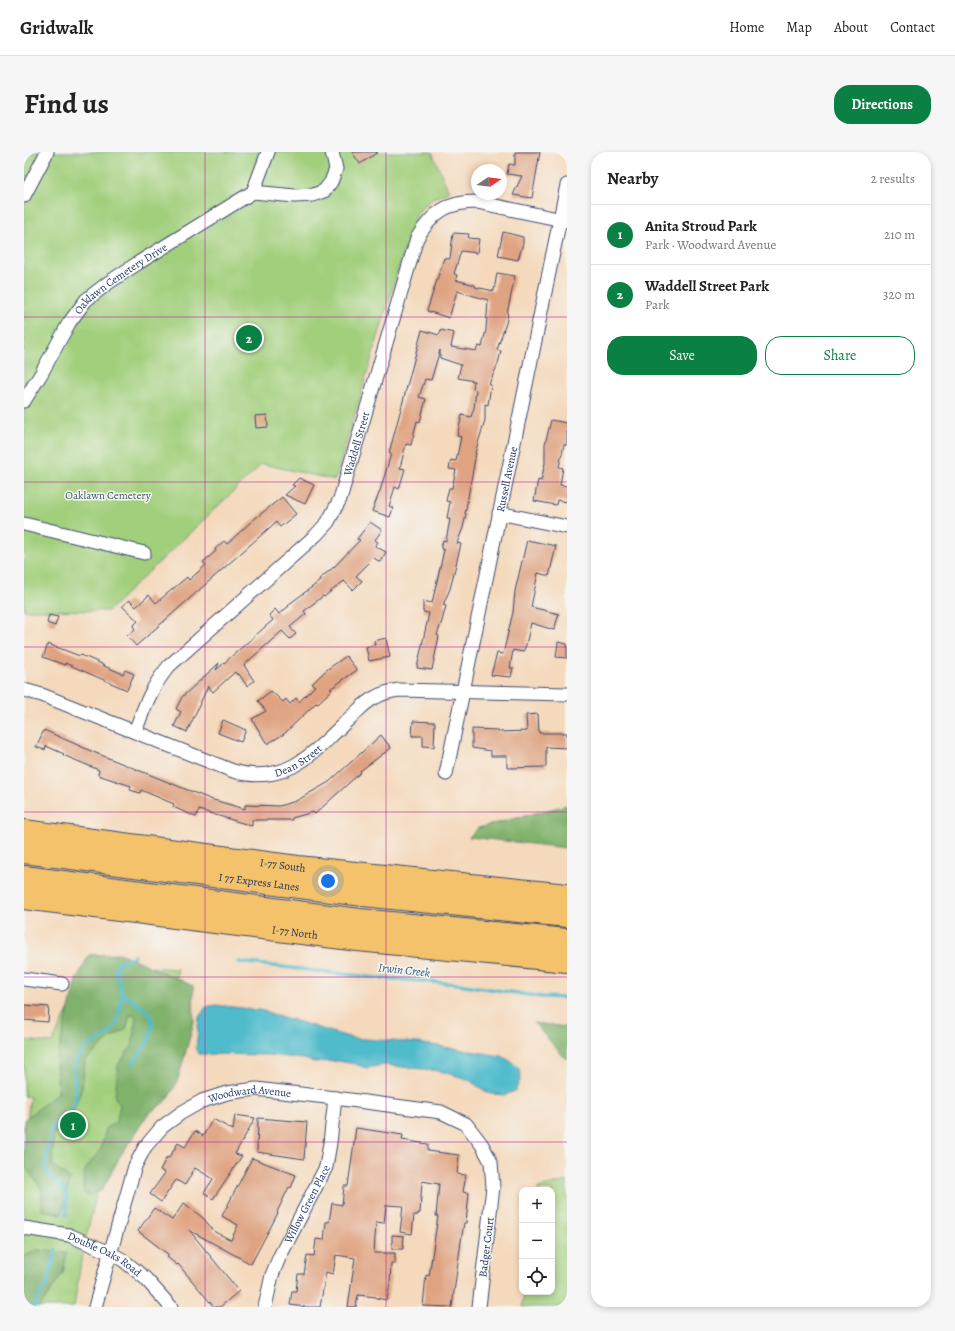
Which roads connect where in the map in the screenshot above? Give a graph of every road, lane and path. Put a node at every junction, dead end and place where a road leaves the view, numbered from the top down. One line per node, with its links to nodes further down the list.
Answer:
1 (47, 152): 6 (street)
2 (268, 152): 5 (street)
3 (332, 152): 5 (street)
4 (567, 185): 7 (street, Russell Avenue)
5 (253, 192): 8 (street, Oaklawn Cemetery Drive)
6 (24, 196)
7 (564, 220): 9 (street, Russell Avenue); 16 (street, Waddell Street)
8 (24, 401)
9 (500, 513): 11 (street); 14 (street, Russell Avenue)
10 (24, 524): 12 (street)
11 (567, 527)
12 (144, 553)
13 (24, 690): 16 (street, Dean Street)
14 (463, 692): 15 (street, Dean Street); 16 (street, Dean Street); 17 (street, Russell Avenue)
15 (567, 694)
16 (135, 732)
17 (446, 774)
18 (24, 831): 21 (highway, I-77 South)
19 (24, 852): 23 (highway, I 77 Express Lanes)
20 (24, 877): 24 (highway)
21 (567, 895)
22 (24, 898): 25 (highway, I-77 North)
23 (567, 916)
24 (567, 940)
25 (567, 961)
26 (24, 979): 27 (street)
27 (62, 984)
28 (335, 1098): 29 (street, Woodward Avenue); 31 (street, Woodward Avenue); 34 (street, Willow Green Place)
29 (494, 1187): 35 (street, Badger Court)
30 (24, 1228): 31 (street, Double Oaks Road)
31 (110, 1253): 32 (street, Woodward Avenue); 33 (street, Double Oaks Road)
32 (95, 1307)
33 (171, 1307)
34 (266, 1307)
35 (479, 1307)

